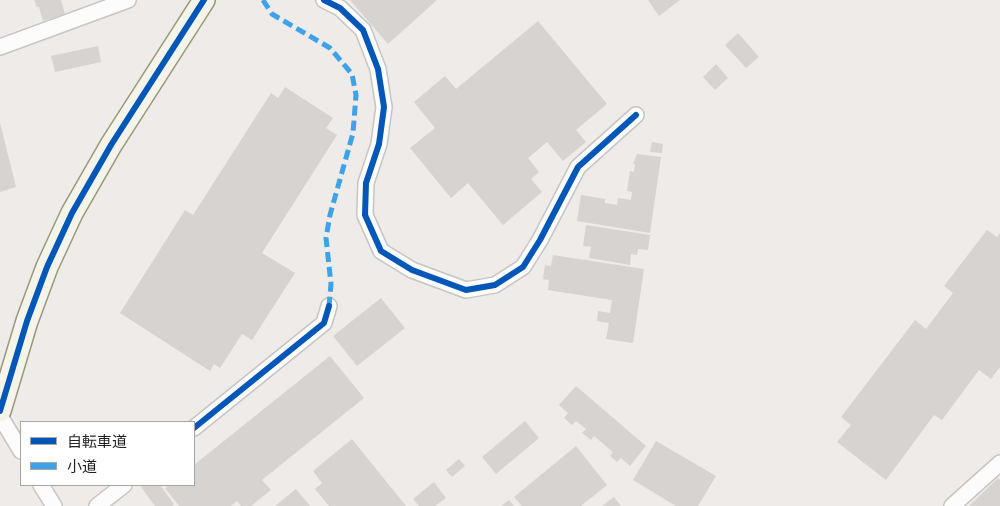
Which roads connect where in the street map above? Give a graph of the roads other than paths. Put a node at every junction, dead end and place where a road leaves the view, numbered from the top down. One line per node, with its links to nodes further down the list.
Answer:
1 (128, 0): 4 (street)
2 (204, 0): 7 (street)
3 (324, 0): 5 (street)
4 (0, 47)
5 (636, 115)
6 (329, 306): 9 (street)
7 (0, 411)
8 (0, 416): 10 (street)
9 (195, 427)
10 (20, 449)
11 (1000, 462): 16 (street)
12 (42, 486): 14 (street)
13 (123, 486): 15 (street)
14 (54, 506)
15 (98, 506)
16 (952, 506)

